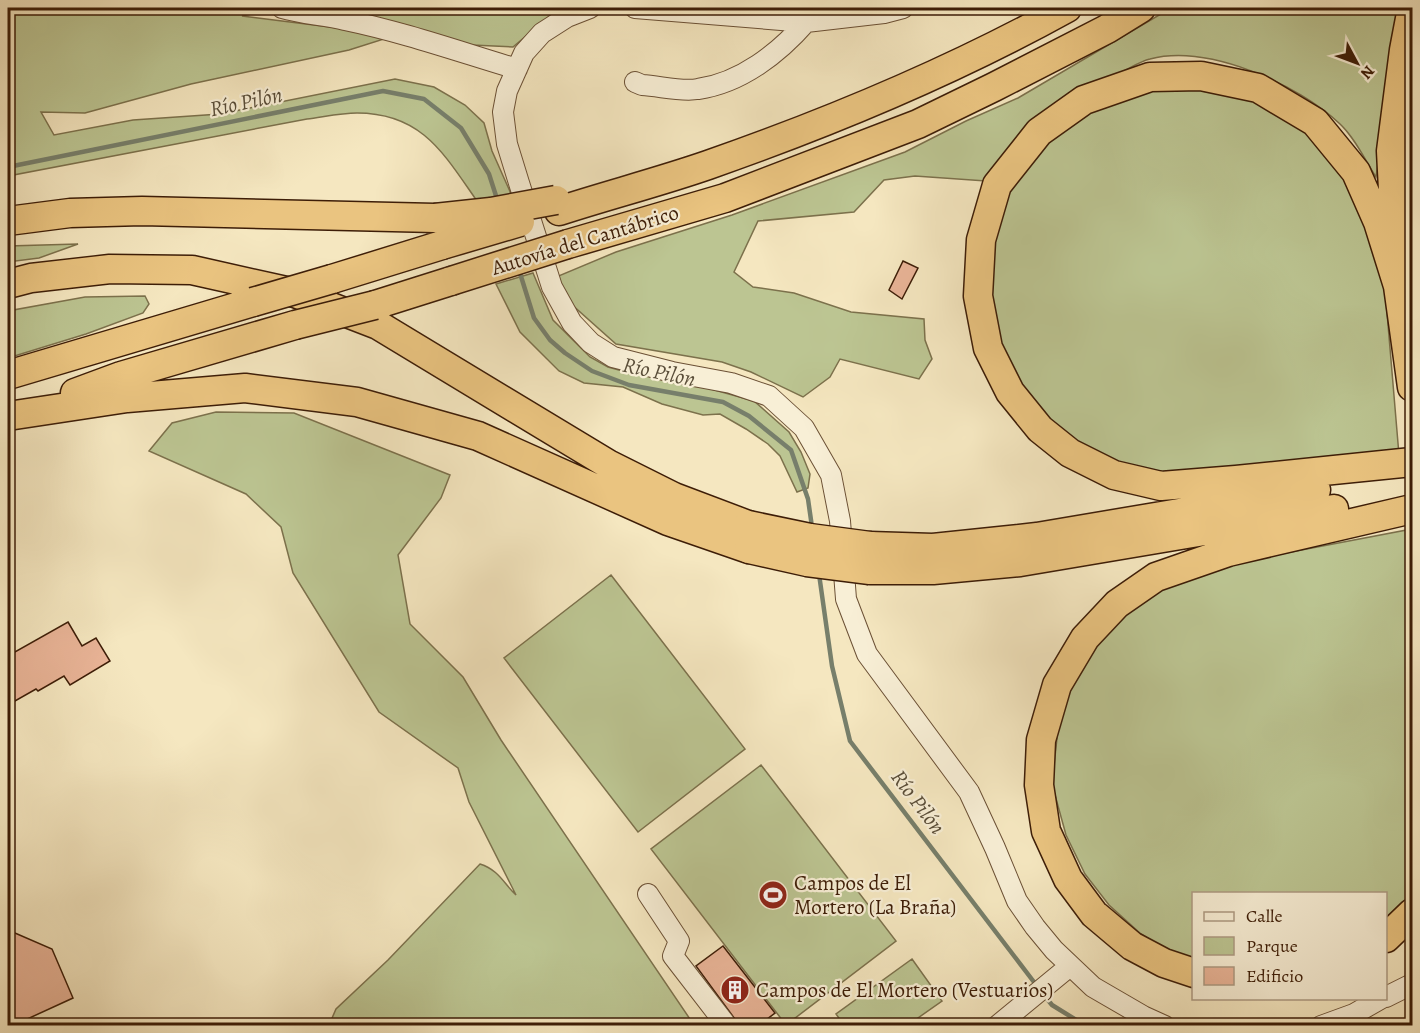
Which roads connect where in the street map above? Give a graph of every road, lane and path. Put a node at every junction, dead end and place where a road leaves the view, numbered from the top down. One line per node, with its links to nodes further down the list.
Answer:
1 (282, 8): 9 (street)
2 (590, 8): 9 (street)
3 (634, 8): 8 (street)
4 (903, 8): 8 (street)
5 (1067, 8): 12 (highway, Autovía del Cantábrico, bridge)
6 (1141, 8): 17 (highway, Autovía del Cantábrico, bridge)
7 (1412, 8): 14 (highway)
8 (801, 15): 10 (street)
9 (517, 69): 23 (street)
10 (635, 82)
11 (8, 222): 12 (highway)
12 (438, 232): 15 (highway, Autovía del Cantábrico, bridge)
13 (8, 284): 19 (highway)
14 (1398, 286): 16 (highway); 18 (highway)
15 (8, 375)
16 (1413, 387)
17 (8, 416): 19 (highway)
18 (1409, 486): 19 (highway, bridge); 24 (highway)
19 (748, 537)
20 (648, 894): 28 (street)
21 (1413, 914): 22 (highway)
22 (1387, 937)
23 (1070, 966): 29 (street); 30 (street)
24 (1192, 972)
25 (1413, 984): 26 (street)
26 (1387, 997)
27 (1380, 1000): 31 (street)
28 (727, 1026)
29 (997, 1026)
30 (1165, 1026)
31 (1321, 1026)

